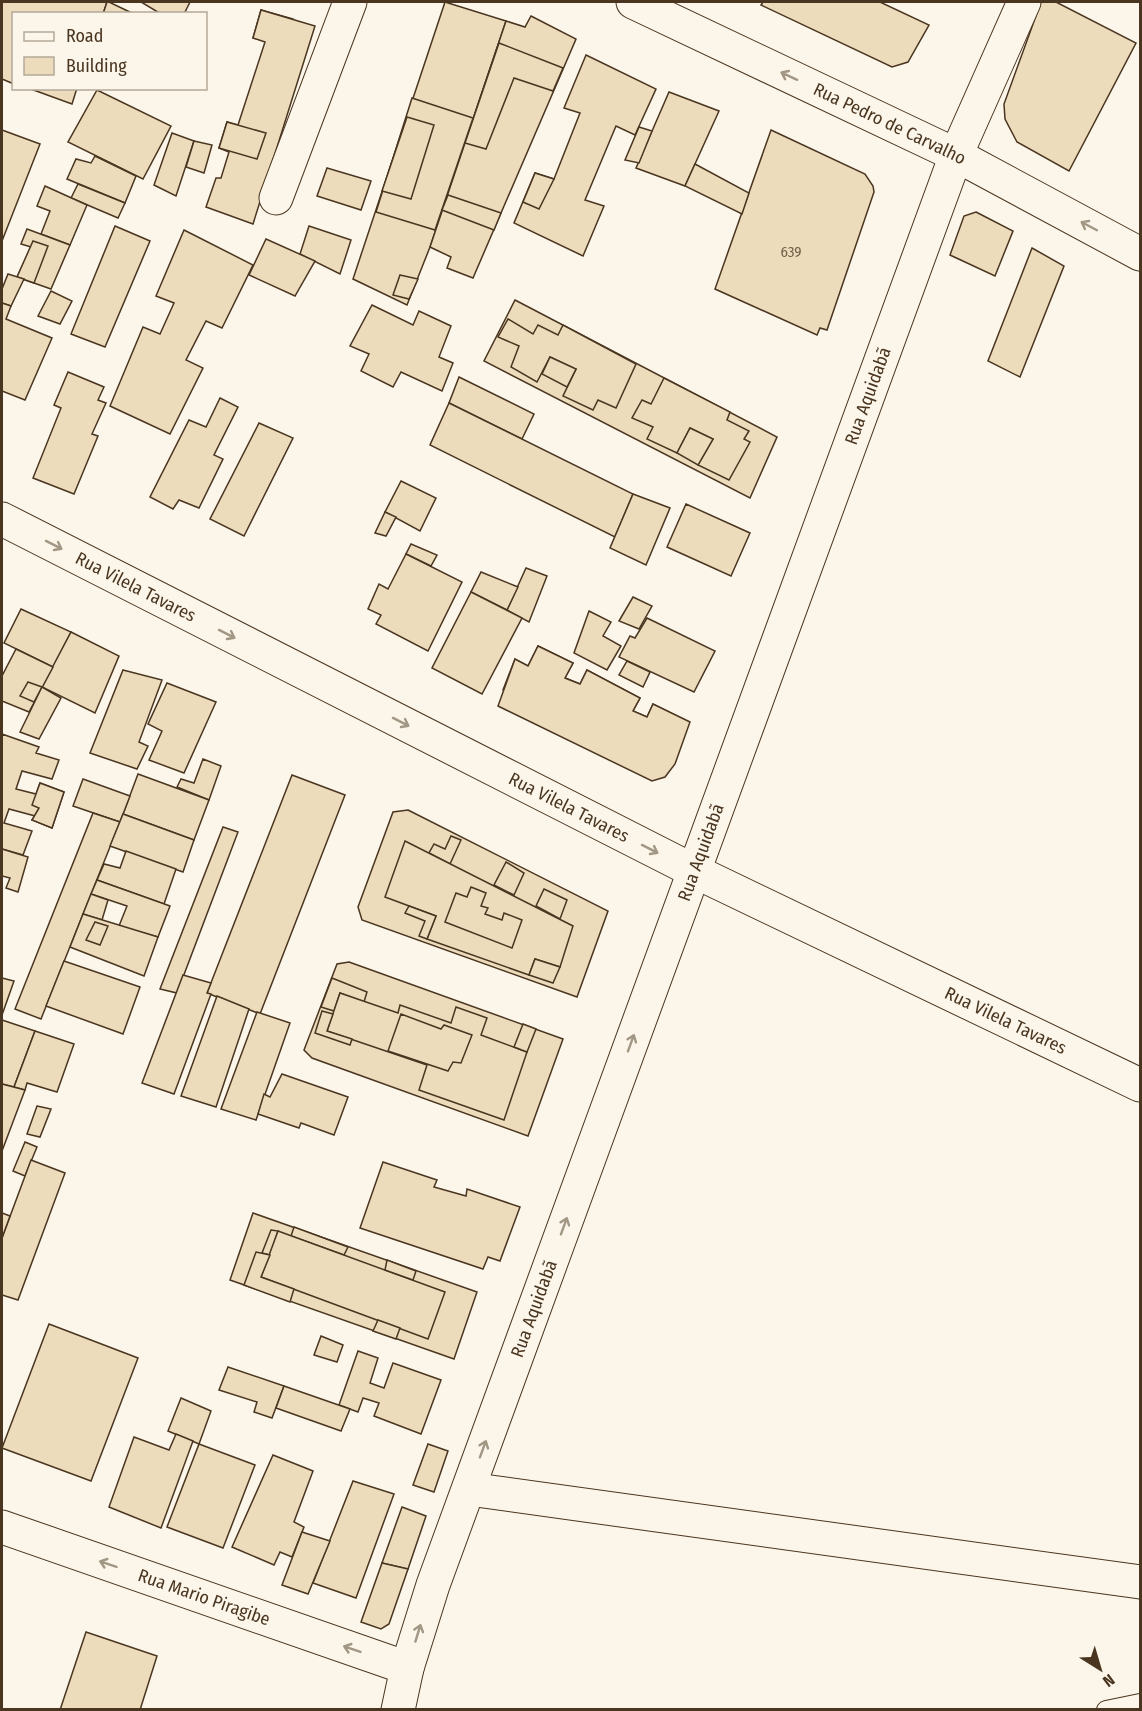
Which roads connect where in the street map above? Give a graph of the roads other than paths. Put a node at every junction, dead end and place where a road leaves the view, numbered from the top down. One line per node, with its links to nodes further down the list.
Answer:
1 (350, 2): 5 (street)
2 (633, 2): 4 (street, Rua Pedro de Carvalho, one-way to 2)
3 (1024, 2): 4 (street, Rua Aquidabã)
4 (956, 155): 6 (street, Rua Pedro de Carvalho, one-way to 4); 8 (street, Rua Aquidabã)
5 (276, 198)
6 (1140, 254)
7 (2, 519): 8 (street, Rua Vilela Tavares, one-way to 8)
8 (694, 871): 9 (street, Rua Vilela Tavares); 10 (street, Rua Aquidabã, one-way to 8)
9 (1140, 1085)
10 (469, 1489): 12 (street); 13 (street, Rua Aquidabã, one-way to 10)
11 (2, 1527): 13 (street, Rua Mario Piragibe, one-way to 11)
12 (1140, 1581)
13 (407, 1668): 15 (street, Rua Aquidabã)
14 (1140, 1703): 16 (lane)
15 (398, 1710)
16 (1106, 1710)

